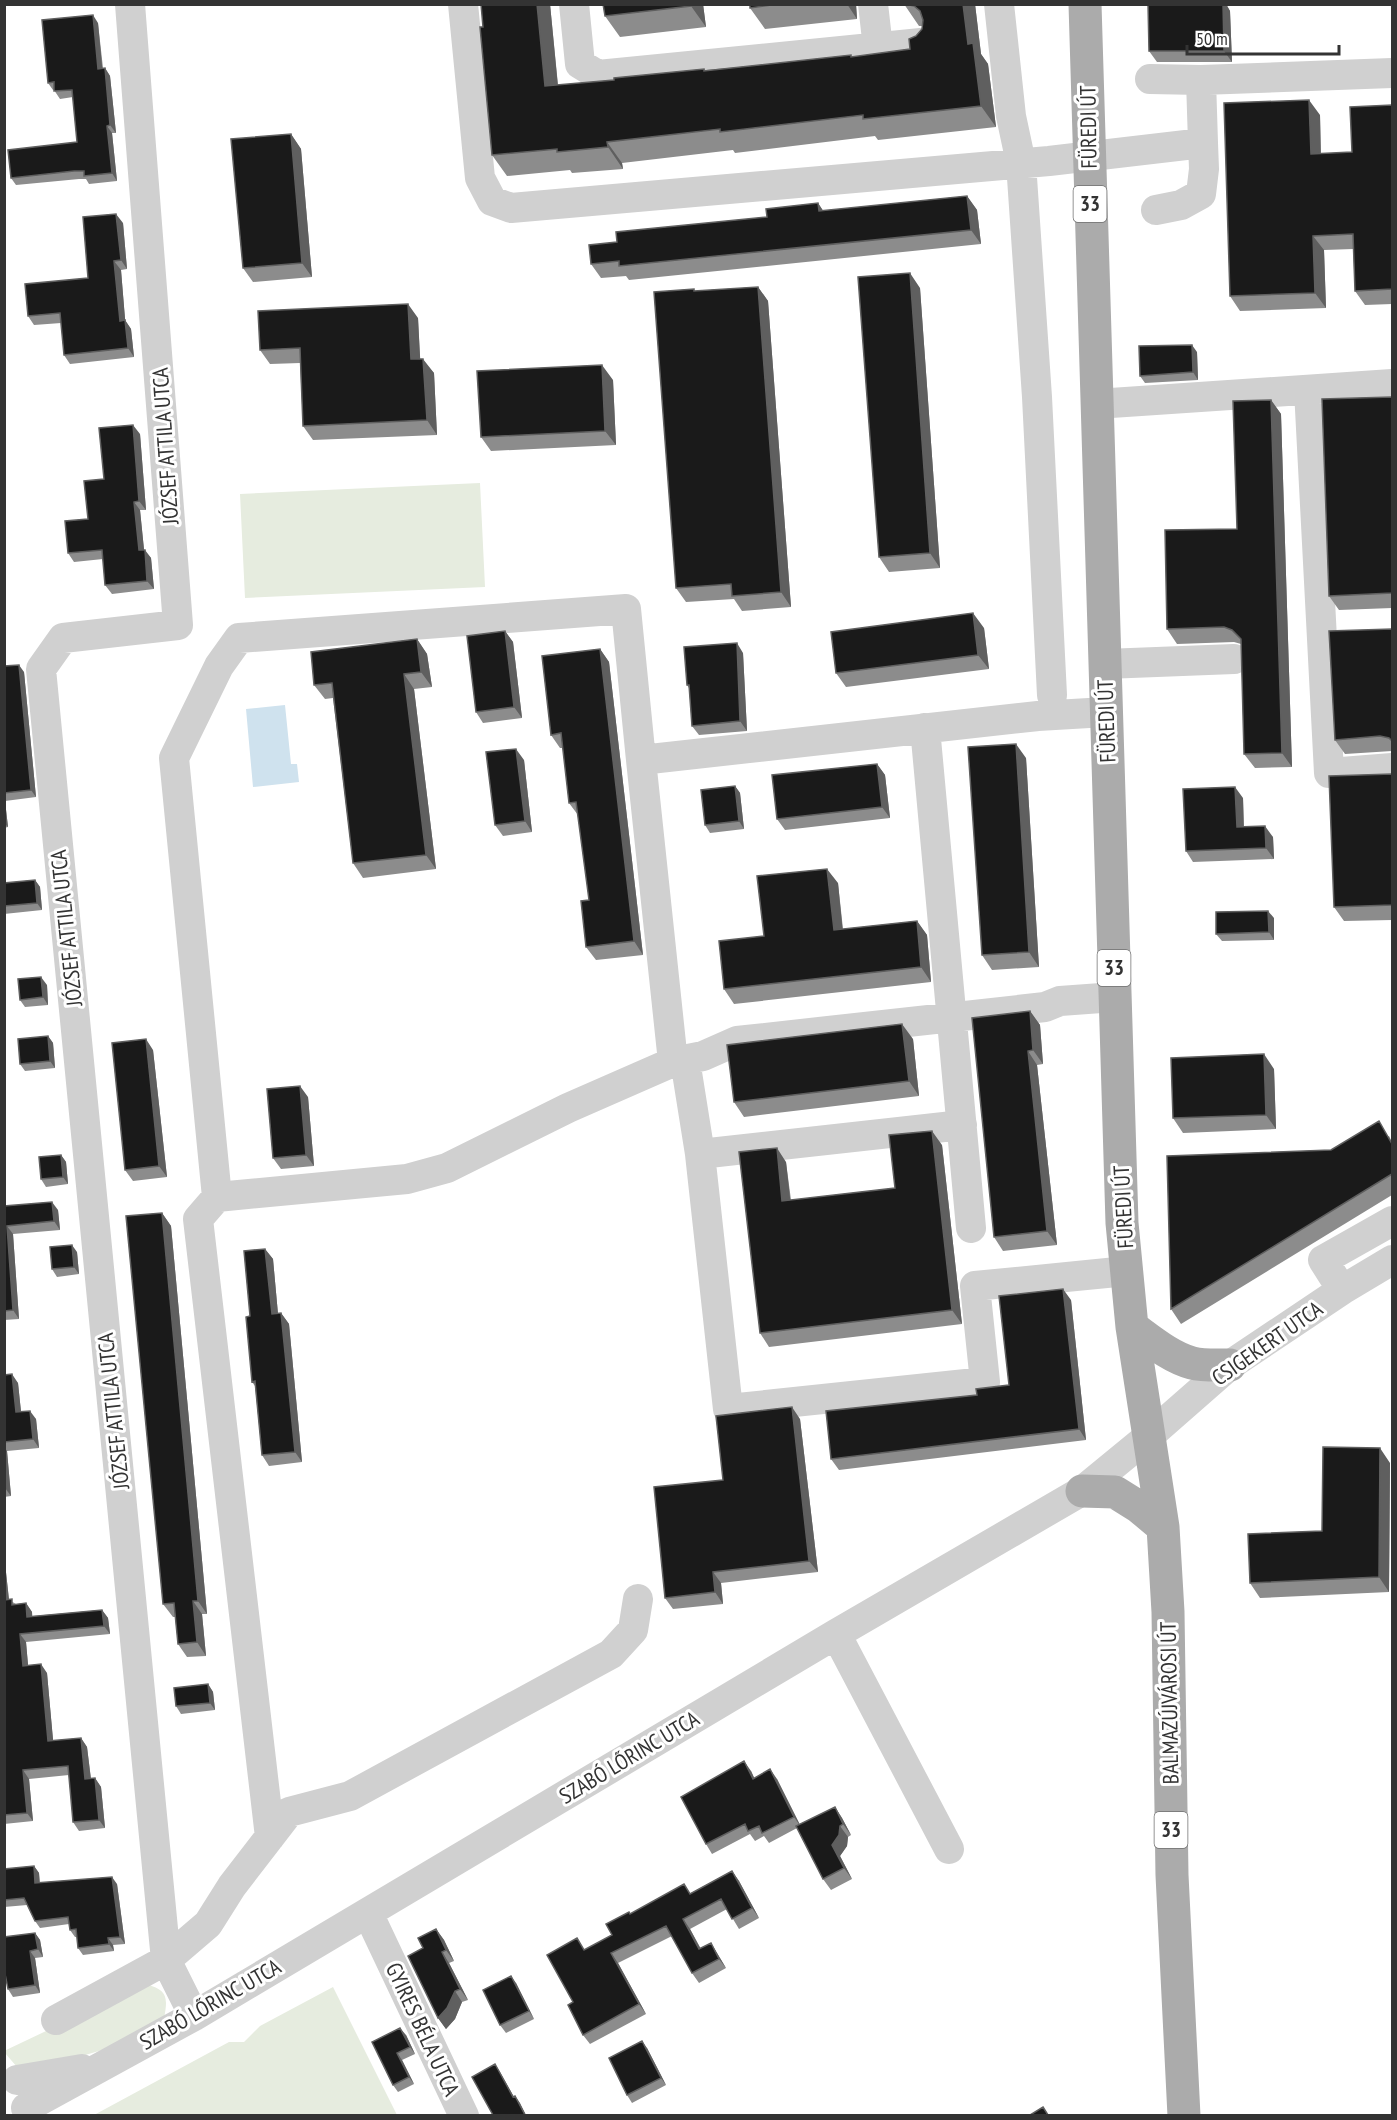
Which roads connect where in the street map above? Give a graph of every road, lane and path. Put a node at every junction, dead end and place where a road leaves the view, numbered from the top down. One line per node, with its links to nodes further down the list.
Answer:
1 (130, 4): 47 (street, JÓZSEF ATTILA UTCA)
2 (462, 4): 14 (street)
3 (574, 4): 8 (street)
4 (873, 4): 8 (street)
5 (999, 4): 14 (street)
6 (1085, 4): 13 (main road, FÜREDI ÚT / 33)
7 (921, 43): 8 (street)
8 (878, 48)
9 (1392, 73): 11 (street)
10 (1150, 79): 11 (street)
11 (1201, 80): 12 (street)
12 (1203, 143): 13 (street); 15 (street)
13 (1088, 157): 14 (street); 18 (main road, FÜREDI ÚT / 33)
14 (1021, 163): 21 (street)
15 (1156, 210)
16 (1392, 384): 17 (street)
17 (1309, 390): 18 (street); 25 (street)
18 (1096, 404): 20 (main road, FÜREDI ÚT / 33)
19 (1234, 659): 20 (street)
20 (1105, 664): 22 (main road, FÜREDI ÚT / 33)
21 (1052, 695)
22 (1106, 712): 23 (street); 26 (main road, FÜREDI ÚT / 33)
23 (925, 728): 24 (street); 27 (street)
24 (641, 760): 28 (street); 31 (street)
25 (1392, 768)
26 (1115, 997): 27 (street); 35 (main road, FÜREDI ÚT / 33)
27 (953, 1017): 28 (street); 29 (street)
28 (679, 1061): 30 (street); 31 (street)
29 (962, 1125): 30 (street); 33 (street)
30 (700, 1154): 35 (street)
31 (217, 1197): 44 (street)
32 (1392, 1221): 36 (street)
33 (971, 1228)
34 (1392, 1260): 36 (street, CSIGEKERT UTCA)
35 (1126, 1271): 37 (main road, FÜREDI ÚT / 33)
36 (1342, 1290): 38 (street, CSIGEKERT UTCA)
37 (1132, 1327): 38 (main road); 39 (main road, FÜREDI ÚT / 33)
38 (1230, 1365): 39 (street, CSIGEKERT UTCA)
39 (1149, 1436): 40 (street, SZABÓ LŐRINC UTCA); 41 (main road, BALMAZÚJVÁROSI ÚT / 33)
40 (1082, 1491): 41 (main road); 43 (street, SZABÓ LŐRINC UTCA)
41 (1163, 1527): 54 (main road, BALMAZÚJVÁROSI ÚT / 33)
42 (638, 1599): 44 (street)
43 (836, 1634): 45 (street); 46 (street, SZABÓ LŐRINC UTCA)
44 (270, 1837): 47 (street)
45 (950, 1849)
46 (368, 1912): 48 (street, SZABÓ LŐRINC UTCA); 53 (street, GYIRES BÉLA UTCA)
47 (166, 1960): 48 (street); 49 (street)
48 (194, 2016): 50 (street, SZABÓ LŐRINC UTCA)
49 (56, 2020)
50 (100, 2067): 51 (street, SZABÓ LŐRINC UTCA); 52 (street, SZABÓ LŐRINC UTCA)
51 (11, 2076): 52 (street)
52 (25, 2112)
53 (464, 2115)
54 (1184, 2115)

